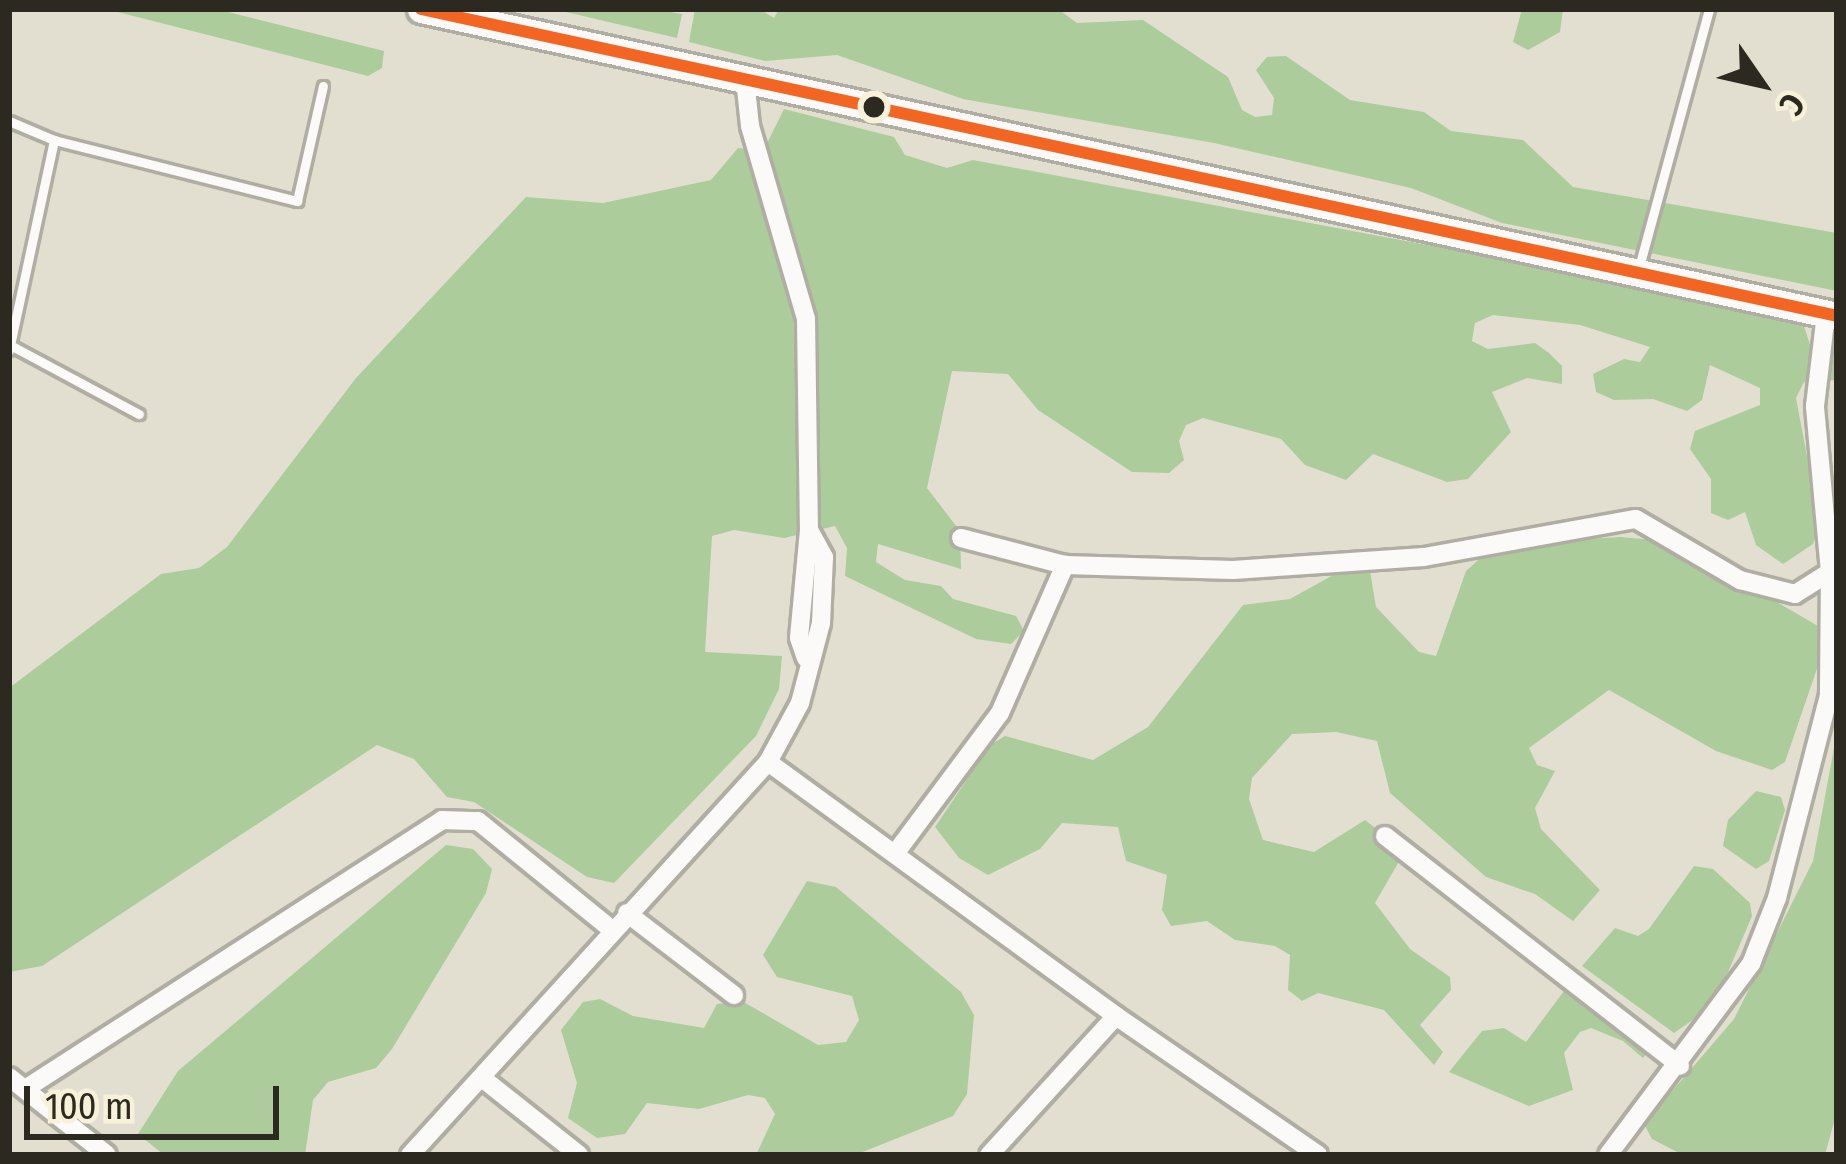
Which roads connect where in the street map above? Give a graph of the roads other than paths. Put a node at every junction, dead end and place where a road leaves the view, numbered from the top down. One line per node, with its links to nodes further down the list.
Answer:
1 (422, 9): 3 (main road)
2 (1709, 9): 7 (lane)
3 (745, 80): 7 (main road); 15 (street)
4 (323, 86): 6 (lane)
5 (9, 121): 6 (lane)
6 (54, 140): 9 (lane)
7 (1638, 272): 8 (main road)
8 (1832, 315): 13 (street)
9 (10, 348): 10 (lane)
10 (139, 414)
11 (961, 538): 12 (street)
12 (1065, 565): 13 (street); 17 (street)
13 (1833, 577): 14 (street)
14 (1833, 687): 22 (street)
15 (767, 762): 17 (street); 18 (street)
16 (1384, 836): 22 (street)
17 (897, 850): 21 (street)
18 (627, 913): 19 (street); 20 (street)
19 (612, 930): 23 (street); 24 (street)
20 (734, 995)
21 (1116, 1016): 28 (street); 29 (street)
22 (1680, 1066): 30 (street)
23 (482, 1078): 26 (street); 27 (street)
24 (17, 1083): 25 (street)
25 (107, 1155)
26 (410, 1155)
27 (579, 1155)
28 (989, 1155)
29 (1318, 1155)
30 (1608, 1155)

